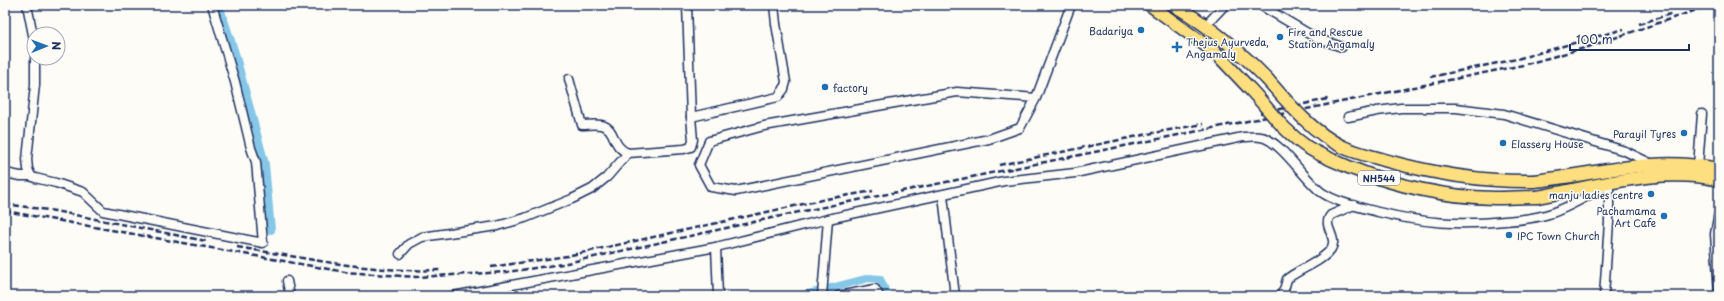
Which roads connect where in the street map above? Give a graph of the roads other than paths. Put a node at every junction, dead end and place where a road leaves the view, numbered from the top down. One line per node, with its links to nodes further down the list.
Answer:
1 (27, 5): 10 (street)
2 (212, 5): 26 (street)
3 (687, 5): 19 (street)
4 (774, 5): 19 (street)
5 (1071, 5): 17 (street)
6 (1150, 5): 14 (highway, NH544)
7 (1174, 5): 11 (highway, NH544)
8 (1225, 5): 11 (street)
9 (1260, 5): 13 (street)
10 (31, 26)
11 (1205, 26): 12 (highway, NH544)
12 (1229, 43): 14 (highway); 22 (highway, NH544, bridge)
13 (1342, 47)
14 (1216, 53): 28 (highway, NH544, bridge)
15 (35, 66): 26 (street)
16 (569, 79): 21 (street)
17 (1036, 98): 17 (street)
18 (1702, 114): 23 (street)
19 (691, 117): 21 (street)
20 (1348, 117): 22 (street)
21 (628, 153): 34 (street)
22 (1652, 165): 23 (highway, NH544)
23 (1698, 166): 24 (highway, NH544)
24 (1719, 169)
25 (5, 173): 26 (street)
26 (32, 176)
27 (1719, 180): 28 (highway, NH544)
28 (1609, 184): 30 (street); 45 (street)
29 (943, 196): 30 (street); 32 (street); 43 (street)
30 (1354, 205): 44 (street)
31 (1719, 212): 36 (street)
32 (828, 219): 33 (street); 37 (street)
33 (716, 246): 39 (street); 40 (street)
34 (400, 254)
35 (287, 281): 38 (street)
36 (1719, 292)
37 (822, 295)
38 (290, 296)
39 (453, 296)
40 (718, 296)
41 (838, 296): 42 (street)
42 (879, 296)
43 (955, 296)
44 (1280, 296)
45 (1604, 296)

